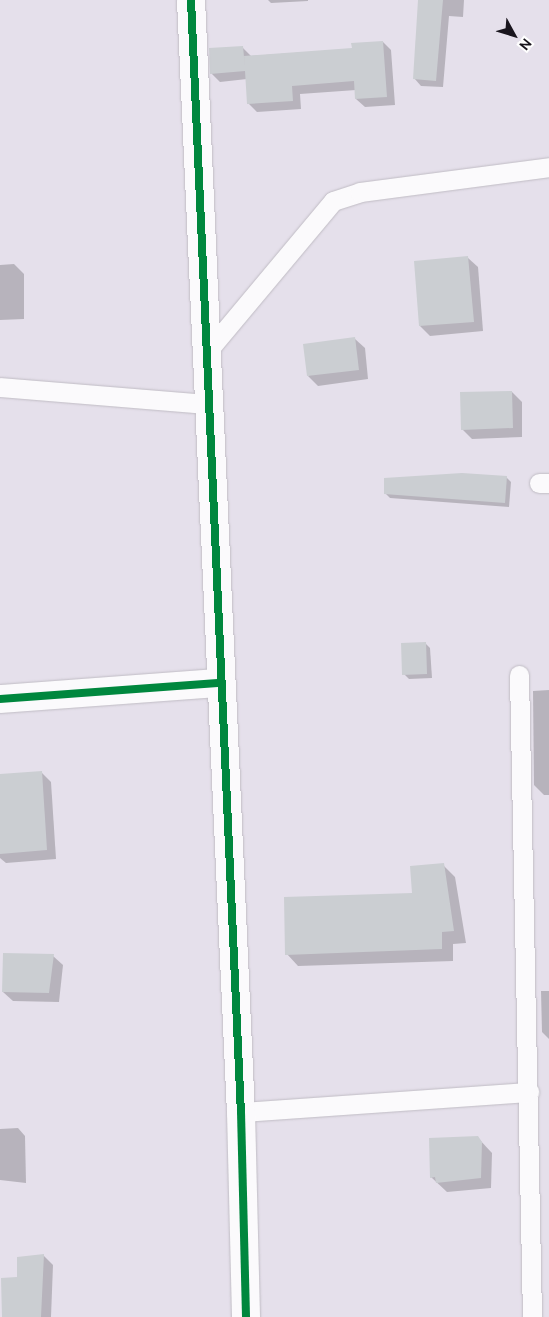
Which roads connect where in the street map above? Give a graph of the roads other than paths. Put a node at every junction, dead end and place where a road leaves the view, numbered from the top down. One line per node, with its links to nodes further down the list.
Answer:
1 (190, 0): 3 (street)
2 (549, 167): 3 (lane)
3 (206, 353): 5 (street)
4 (0, 387): 5 (lane)
5 (206, 404): 7 (street)
6 (519, 675): 9 (lane)
7 (220, 683): 8 (street); 10 (street)
8 (0, 699)
9 (529, 1092): 10 (lane); 12 (lane)
10 (241, 1112): 11 (street)
11 (246, 1317)
12 (532, 1317)

